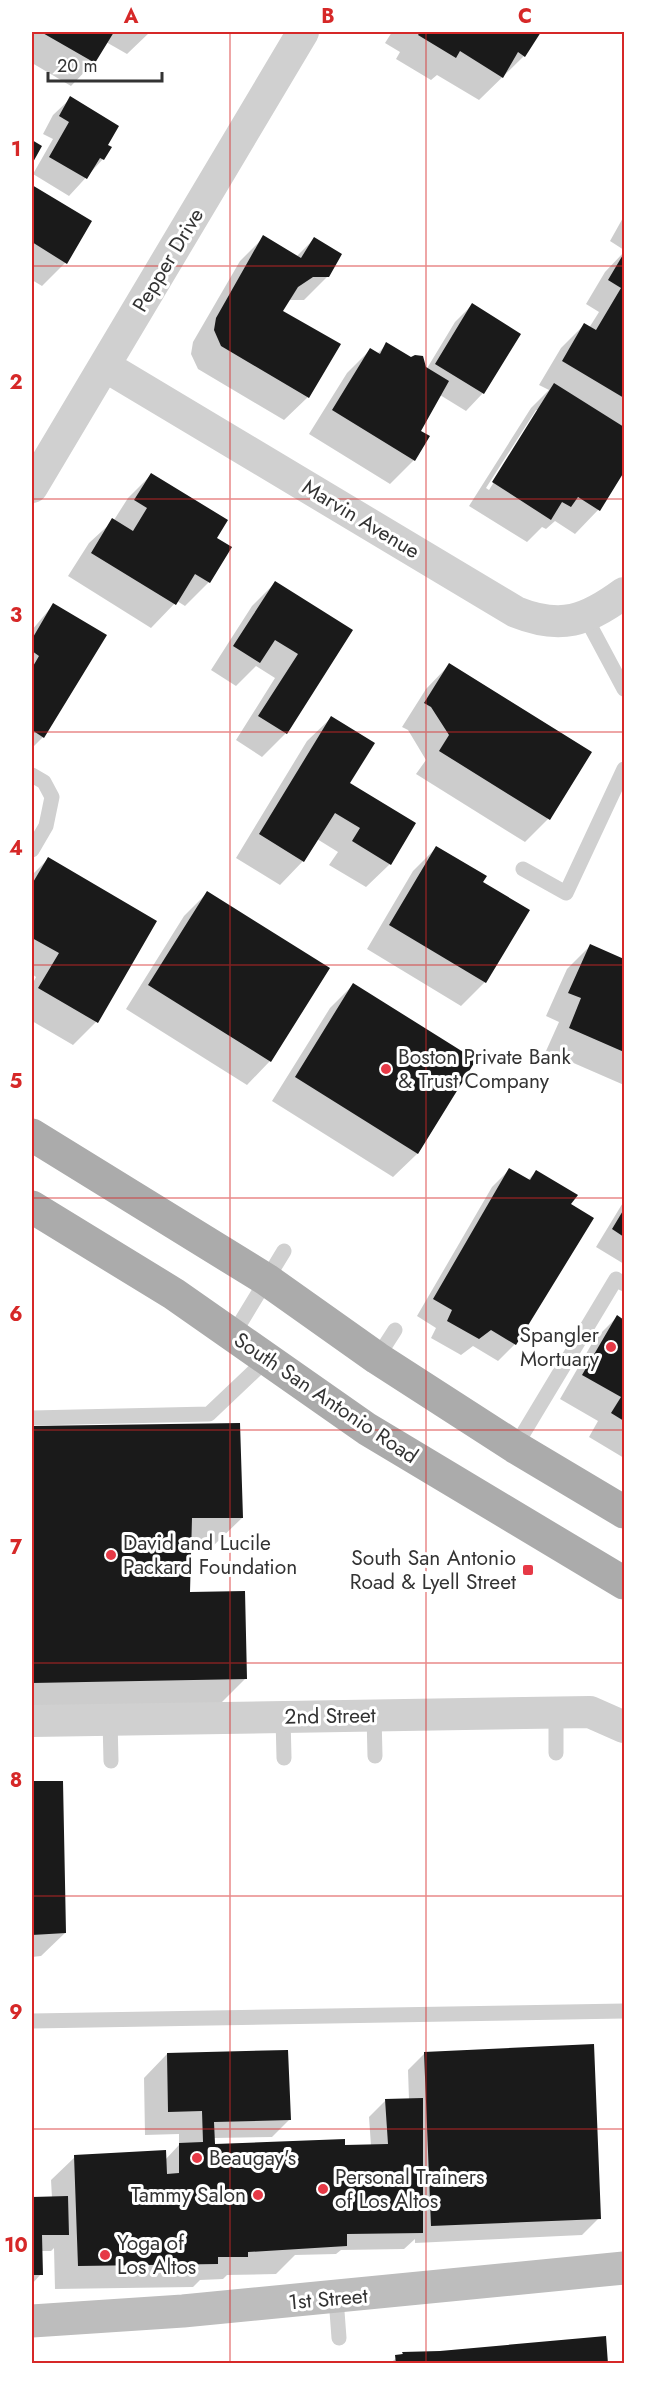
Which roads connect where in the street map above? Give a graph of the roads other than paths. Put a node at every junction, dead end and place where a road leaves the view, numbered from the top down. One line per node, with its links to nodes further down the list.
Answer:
1 (303, 32): 2 (street, Pepper Drive)
2 (105, 366): 3 (street, Pepper Drive); 5 (street, Marvin Avenue)
3 (32, 487)
4 (624, 593): 5 (street, Marvin Avenue)
5 (585, 616): 6 (lane)
6 (624, 689)
7 (624, 769): 10 (lane)
8 (32, 775): 9 (lane)
9 (32, 850)
10 (523, 869)
11 (32, 1135): 14 (main road)
12 (32, 1207): 17 (main road, South San Antonio Road)
13 (284, 1251): 14 (lane)
14 (267, 1280): 17 (lane); 18 (main road)
15 (624, 1284): 21 (lane)
16 (395, 1330): 18 (lane)
17 (233, 1335): 19 (main road, South San Antonio Road)
18 (377, 1358): 21 (main road)
19 (267, 1359): 20 (lane); 23 (main road, South San Antonio Road)
20 (32, 1418)
21 (515, 1447): 22 (main road)
22 (624, 1512)
23 (624, 1583)
24 (556, 1712): 25 (street, 2nd Street); 29 (street, 2nd Street); 30 (lane)
25 (374, 1715): 26 (street, 2nd Street); 31 (lane)
26 (283, 1716): 27 (street, 2nd Street); 32 (lane)
27 (110, 1720): 28 (street, 2nd Street); 33 (lane)
28 (32, 1721)
29 (624, 1726)
30 (556, 1753)
31 (375, 1756)
32 (284, 1758)
33 (111, 1761)
34 (624, 2011): 35 (lane)
35 (32, 2021)
36 (624, 2268): 37 (street, 1st Street)
37 (336, 2298): 38 (street, 1st Street); 39 (lane)
38 (32, 2321)
39 (339, 2338)

